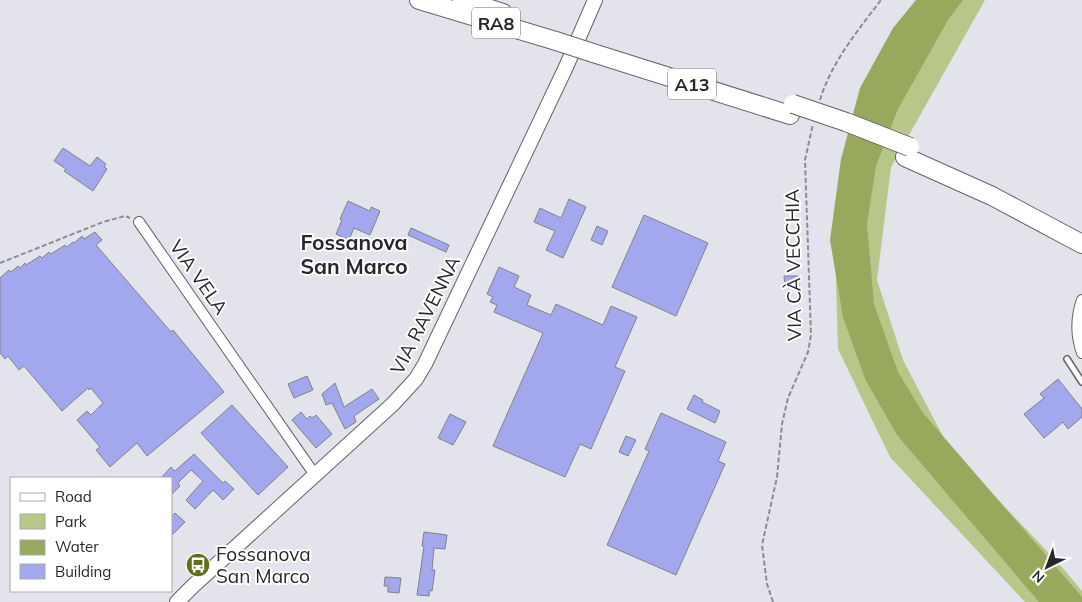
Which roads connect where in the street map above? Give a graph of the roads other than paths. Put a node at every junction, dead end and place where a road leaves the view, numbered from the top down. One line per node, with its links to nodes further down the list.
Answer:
1 (419, 0): 4 (highway, RA8)
2 (462, 0): 4 (highway, RA8)
3 (595, 0): 13 (main road, VIA RAVENNA)
4 (536, 29): 5 (highway, A13, bridge)
5 (907, 152): 7 (highway, A13); 8 (highway, A13)
6 (139, 222): 13 (street, VIA VELA)
7 (1082, 231)
8 (1082, 244)
9 (1082, 300): 10 (street)
10 (1082, 353)
11 (1067, 359): 12 (lane)
12 (1082, 382)
13 (315, 475): 14 (main road, VIA RAVENNA)
14 (177, 602)

